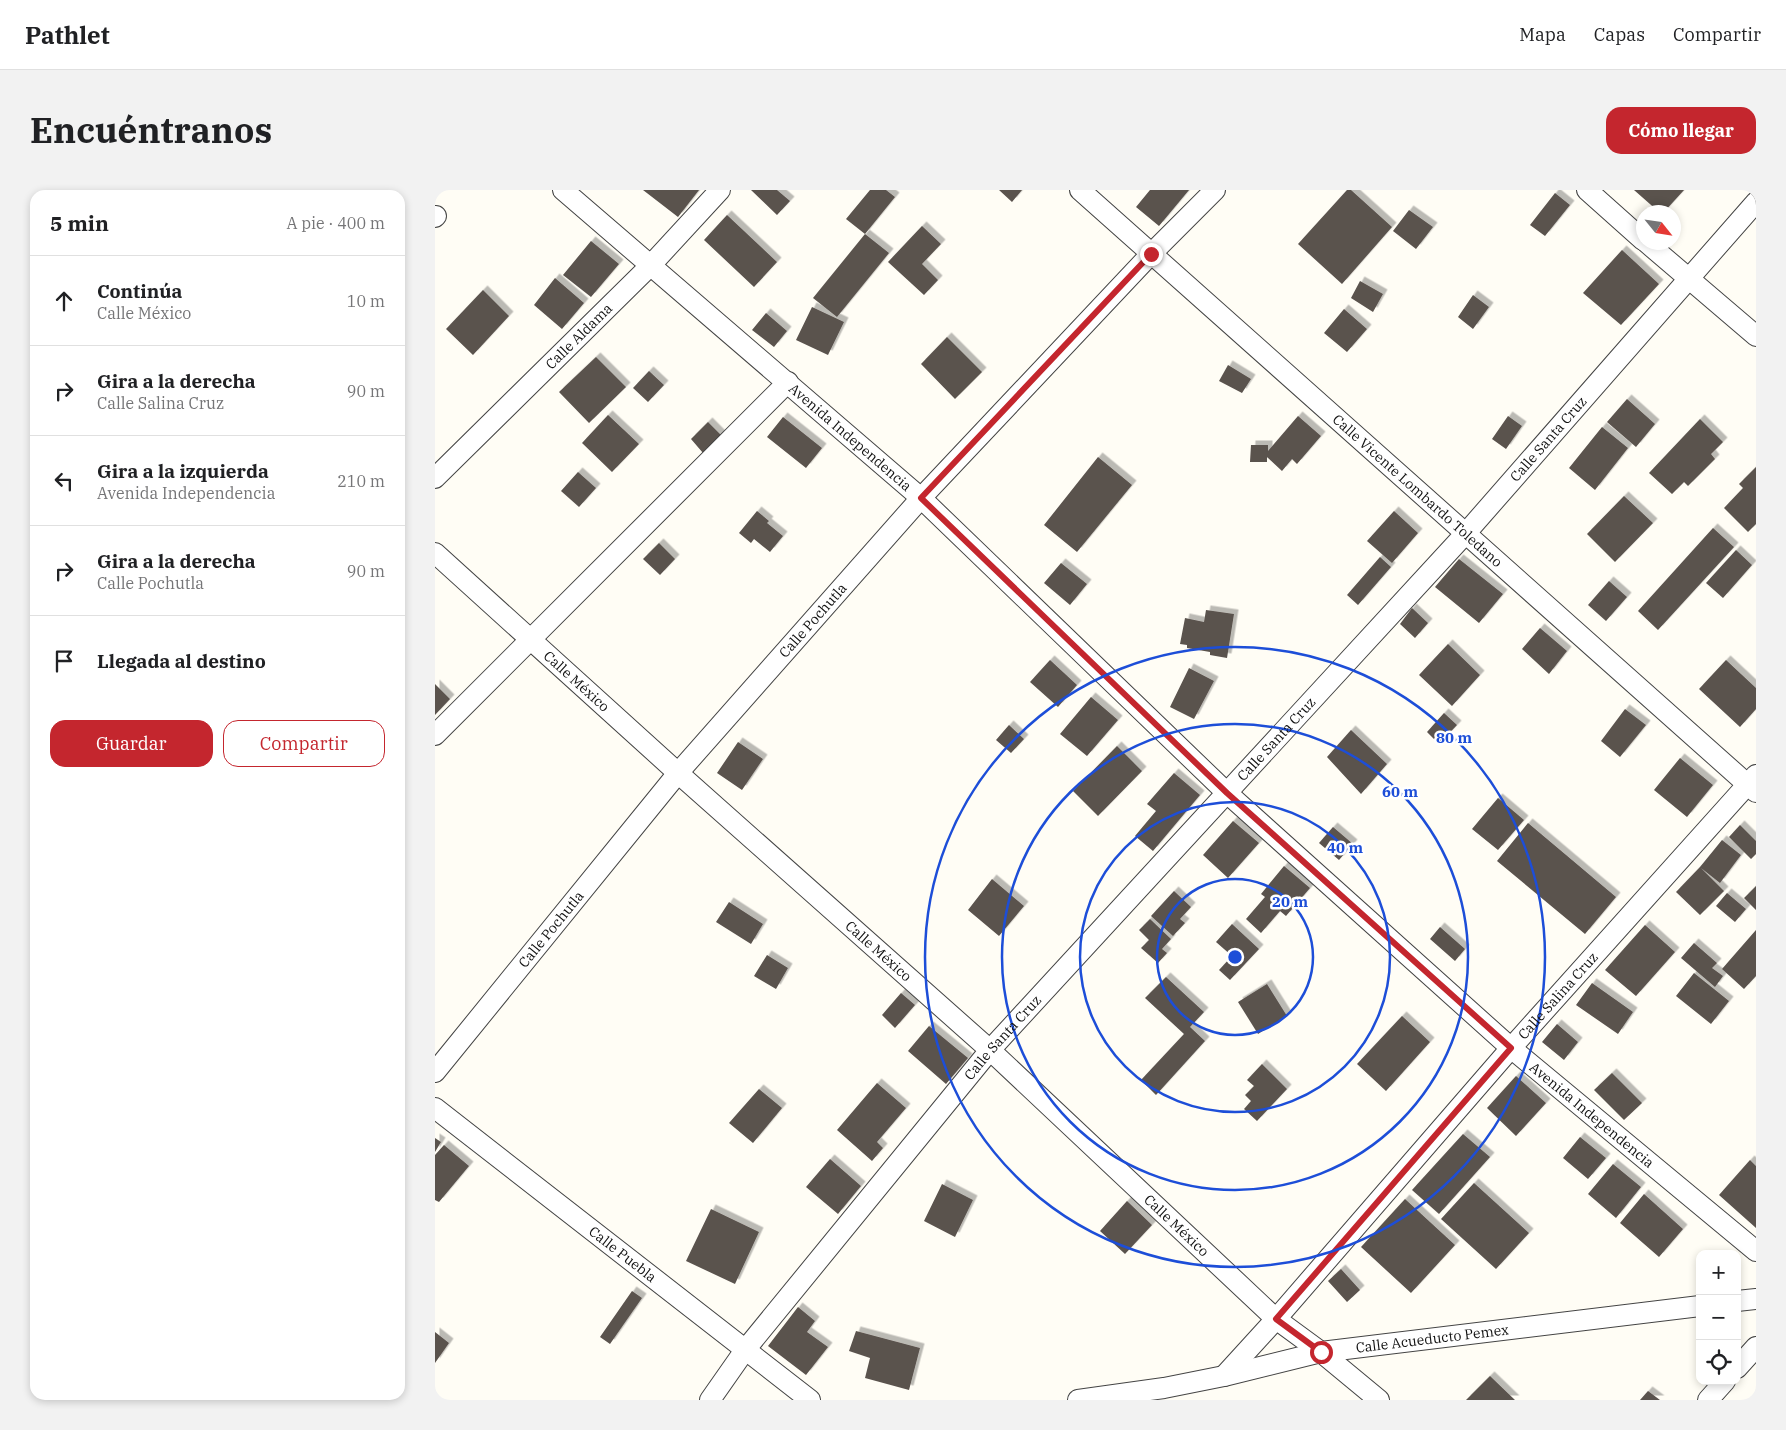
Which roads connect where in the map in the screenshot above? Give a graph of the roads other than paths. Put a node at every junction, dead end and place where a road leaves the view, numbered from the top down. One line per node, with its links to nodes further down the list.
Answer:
1 (563, 190): 10 (street, Avenida Independencia)
2 (720, 190): 10 (street, Calle Aldama)
3 (1080, 190): 9 (street, Calle Vicente Lombardo Toledano)
4 (1215, 190): 9 (street, Calle Pochutla)
5 (1587, 190): 7 (street)
6 (1756, 202): 11 (street, Calle Santa Cruz)
7 (1636, 233)
8 (1655, 250): 11 (street)
9 (1151, 254): 15 (street, Calle Pochutla); 16 (street, Calle Vicente Lombardo Toledano)
10 (650, 266): 13 (street, Avenida Independencia); 14 (street, Calle Aldama)
11 (1687, 279): 12 (street); 16 (street, Calle Santa Cruz)
12 (1756, 336)
13 (788, 382): 15 (street, Avenida Independencia); 18 (street)
14 (435, 478)
15 (921, 498): 20 (street, Calle Pochutla); 22 (street, Avenida Independencia)
16 (1466, 533): 21 (street, Calle Vicente Lombardo Toledano); 22 (street, Calle Santa Cruz)
17 (435, 553): 18 (street, Calle México)
18 (531, 640): 19 (street); 20 (street, Calle México)
19 (435, 735)
20 (678, 773): 24 (street, Calle México); 25 (street, Calle Pochutla)
21 (1753, 783): 23 (street, Calle Salina Cruz)
22 (1227, 793): 23 (street, Avenida Independencia); 24 (street, Calle Santa Cruz)
23 (1511, 1048): 27 (street, Avenida Independencia); 31 (street, Calle Salina Cruz)
24 (990, 1050): 31 (street, Calle México); 33 (street, Calle Santa Cruz)
25 (435, 1072)
26 (435, 1108): 33 (street, Calle Puebla)
27 (1756, 1251)
28 (1756, 1299): 29 (street)
29 (1741, 1301)
30 (1696, 1306): 34 (street, Calle Acueducto Pemex)
31 (1276, 1319): 34 (street, Calle México); 36 (street, Calle Salina Cruz)
32 (1756, 1347): 35 (street)
33 (745, 1350): 38 (street, Calle Santa Cruz); 39 (street, Calle Puebla)
34 (1321, 1352): 36 (street, Calle Acueducto Pemex); 41 (street, Calle México)
35 (1741, 1364)
36 (1224, 1376): 40 (street, Calle Acueducto Pemex)
37 (1721, 1385): 42 (street)
38 (711, 1400)
39 (809, 1400)
40 (1078, 1400)
41 (1379, 1400)
42 (1708, 1400)

